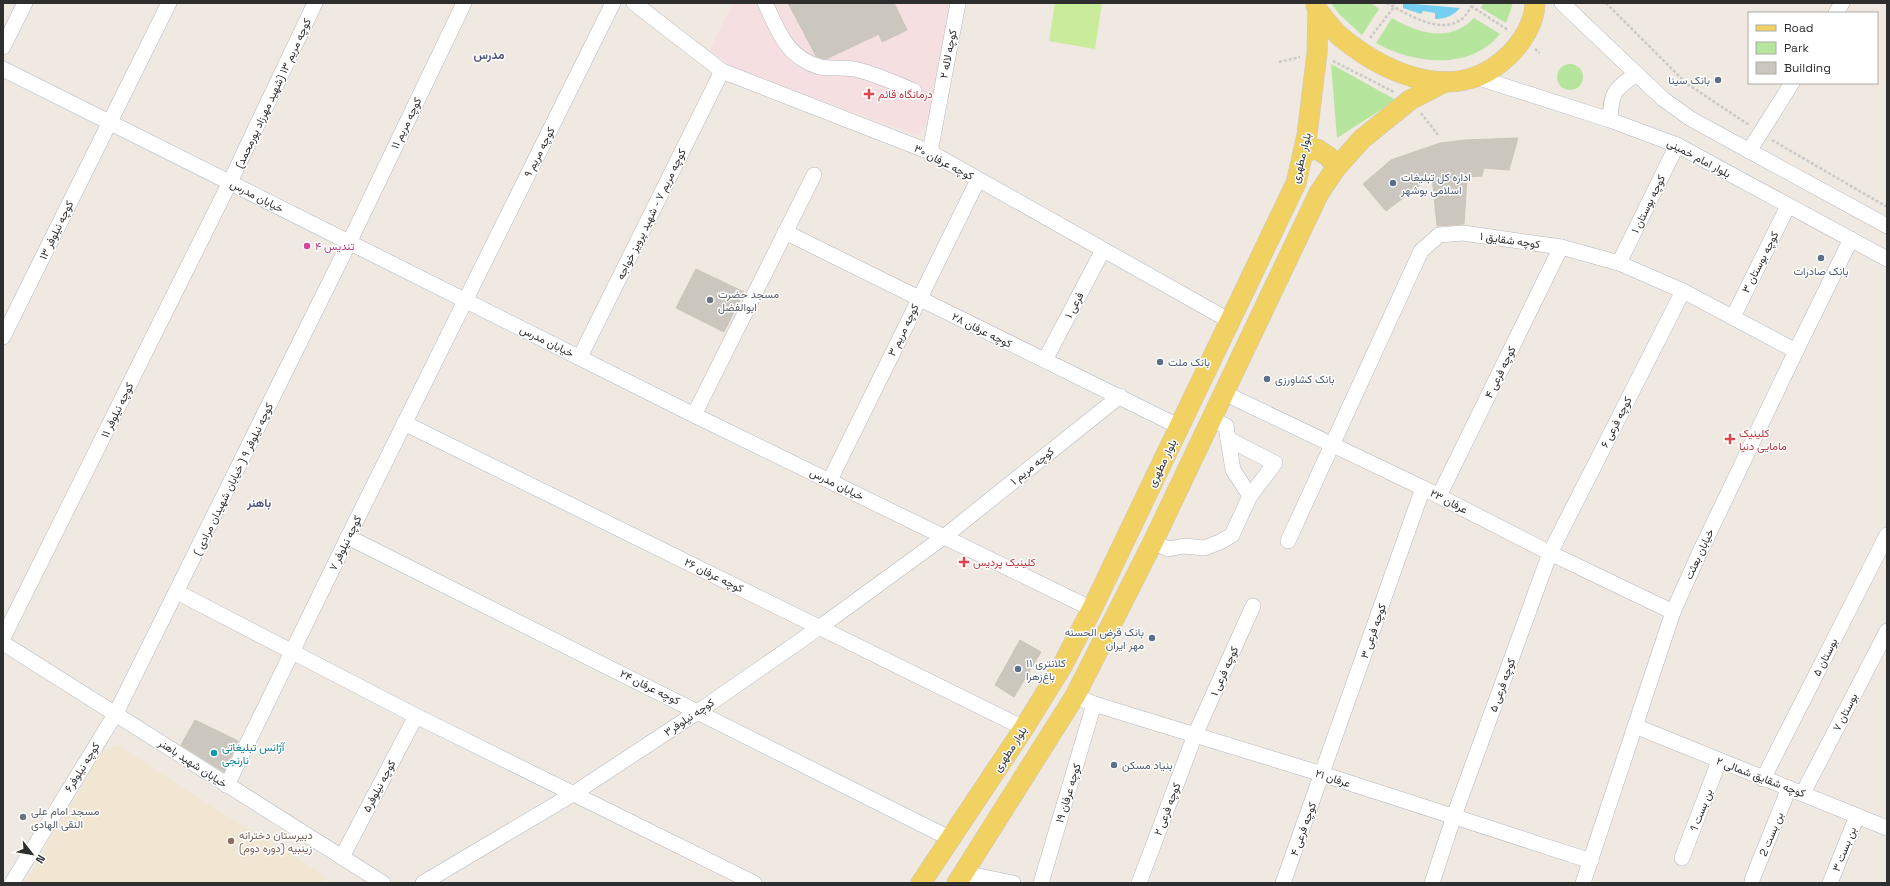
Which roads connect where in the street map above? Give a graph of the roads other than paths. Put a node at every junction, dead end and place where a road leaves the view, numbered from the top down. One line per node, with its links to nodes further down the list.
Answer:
1 (25, 3): 14 (street)
2 (168, 3): 23 (street, کوچه نیلوفر ۱۳)
3 (315, 3): 31 (street, کوچه مریم ۱۳ (شهید مهرزاد پورمحمد))
4 (464, 3): 36 (street, کوچه مریم ۱۱)
5 (613, 3): 43 (street, کوچه مریم ۹)
6 (634, 3): 16 (street, کوچه عرفان ۳۰)
7 (765, 3): 21 (street)
8 (958, 3): 26 (street, کوچه لاله ۲)
9 (1535, 3): 18 (main road)
10 (1562, 3): 17 (street)
11 (1842, 3): 13 (street)
12 (1316, 7): 19 (main road); 27 (main road, بلوار مطهری)
13 (1837, 12)
14 (3, 47)
15 (3, 69): 23 (street, خیابان مدرس)
16 (722, 71): 26 (street, کوچه عرفان ۳۰); 48 (street, کوچه مریم ۷ - شهید پرویز خواجه)
17 (1636, 74): 22 (street); 25 (street)
18 (1476, 77): 19 (main road); 22 (street, بلوار امام خمینی)
19 (1443, 83): 28 (main road)
20 (1791, 84): 25 (street)
21 (914, 91)
22 (1610, 120): 24 (street, بلوار امام خمینی)
23 (109, 122): 31 (street, خیابان مدرس); 46 (street, کوچه نیلوفر ۱۳)
24 (1677, 144): 32 (street, بلوار امام خمینی); 40 (street, کوچه بوستان ۱)
25 (1749, 151): 33 (street)
26 (930, 152): 30 (street, کوچه عرفان ۳۰)
27 (1303, 152): 28 (main road); 45 (main road, بلوار مطهری)
28 (1336, 168): 50 (main road)
29 (814, 175): 34 (street)
30 (978, 180): 38 (street, کوچه عرفان ۳۰); 42 (street, کوچه مریم ۳)
31 (230, 182): 36 (street, خیابان مدرس); 74 (street, کوچه نیلوفر ۱۱)
32 (1788, 206): 35 (street, بلوار امام خمینی); 44 (street, کوچه بوستان ۳)
33 (1887, 226)
34 (785, 232): 42 (street, کوچه عرفان ۲۸); 52 (street)
35 (1851, 240): 39 (street, بلوار امام خمینی); 47 (street, خیابان بعثت)
36 (349, 243): 43 (street, خیابان مدرس); 68 (street, کوچه نیلوفر ۹ ( خیابان شهیدان مرادی ))
37 (1561, 247): 40 (street, کوچه شقایق ۱); 57 (street, کوچه شقایق ۱); 61 (street, کوچه فرعی ۴)
38 (1103, 250): 45 (street, کوچه عرفان ۳۰); 49 (street, فرعی ۱)
39 (1887, 259)
40 (1619, 263): 41 (street, کوچه شقایق ۱)
41 (1683, 291): 44 (street, کوچه شقایق ۱); 67 (street, کوچه فرعی ۶)
42 (918, 299): 49 (street, کوچه عرفان ۲۸); 58 (street, کوچه مریم ۳)
43 (465, 300): 48 (street, خیابان مدرس); 54 (street, کوچه نیلوفر ۷)
44 (1733, 317): 47 (street, کوچه شقایق ۱)
45 (1230, 321): 55 (main road, بلوار مطهری)
46 (3, 337)
47 (1796, 351): 71 (street, خیابان بعثت)
48 (580, 357): 52 (street, خیابان مدرس)
49 (1045, 360): 51 (street, کوچه عرفان ۲۸)
50 (1224, 393): 53 (main road); 57 (street, عرفان ۲۳)
51 (1120, 396): 55 (street, کوچه عرفان ۲۸); 63 (street, کوچه مریم ۱)
52 (694, 415): 58 (street, خیابان مدرس)
53 (1212, 419): 56 (street); 66 (main road)
54 (404, 423): 64 (street, کوچه نیلوفر ۷); 72 (street, کوچه عرفان ۲۶)
55 (1180, 426): 70 (main road, بلوار مطهری)
56 (1228, 439): 60 (street); 60 (street)
57 (1332, 445): 59 (street, عرفان ۲۳); 65 (street)
58 (830, 480): 63 (street, خیابان مدرس)
59 (1423, 488): 61 (street, عرفان ۲۳); 86 (street, کوچه فرعی ۳)
60 (1250, 496): 66 (street)
61 (1439, 496): 67 (street, عرفان ۲۳)
62 (1887, 535): 87 (street, بوستان ۵)
63 (945, 536): 70 (street, خیابان مدرس); 72 (street, کوچه نیلوفر۳)
64 (348, 537): 76 (street, کوچه نیلوفر ۷); 79 (street, کوچه عرفان ۲۴)
65 (1288, 541)
66 (1153, 542): 77 (main road)
67 (1550, 553): 71 (street, عرفان ۲۳); 92 (street, کوچه فرعی ۵)
68 (176, 592): 76 (street); 80 (street, کوچه نیلوفر ۹ ( خیابان شهیدان مرادی ))
69 (1253, 606): 84 (street, کوچه فرعی ۱)
70 (1092, 609): 83 (main road, بلوار مطهری)
71 (1673, 612): 82 (street, خیابان بعثت)
72 (820, 627): 79 (street, کوچه نیلوفر۳); 83 (street, کوچه عرفان ۲۶)
73 (1887, 631): 90 (street, بوستان ۷)
74 (3, 638)
75 (3, 643): 80 (street, خیابان شهید باهنر)
76 (291, 653): 81 (street); 88 (street, کوچه نیلوفر ۷)
77 (1075, 696): 78 (street, عرفان ۲۱); 99 (main road)
78 (1094, 704): 84 (street, عرفان ۲۱); 107 (street, کوچه عرفان ۱۹)
79 (699, 711): 91 (street, کوچه نیلوفر۳); 95 (street, کوچه عرفان ۲۴)
80 (116, 713): 88 (street, خیابان شهید باهنر); 102 (street, کوچه نیلوفر۶)
81 (416, 716): 91 (street); 96 (street, کوچه نیلوفر۵)
82 (1635, 726): 85 (street, کوچه شقایق شمالی ۲); 98 (street, خیابان بعثت)
83 (1024, 728): 95 (main road, بلوار مطهری)
84 (1196, 735): 86 (street, عرفان ۲۱); 108 (street, کوچه فرعی ۲)
85 (1719, 761): 87 (street, کوچه شقایق شمالی ۲); 97 (street, بن بست 1)
86 (1322, 774): 92 (street, عرفان ۲۱); 109 (street, کوچه فرعی ۴)
87 (1763, 779): 89 (street, کوچه شقایق شمالی ۲)
88 (226, 785): 96 (street, خیابان شهید باهنر)
89 (1789, 788): 90 (street, کوچه شقایق شمالی ۲); 100 (street, بن بست 2)
90 (1803, 793): 93 (street, کوچه شقایق شمالی ۲)
91 (574, 794): 101 (street); 104 (street, کوچه نیلوفر۳)
92 (1454, 816): 98 (street, عرفان ۲۱); 110 (street)
93 (1857, 816): 94 (street, کوچه شقایق شمالی ۲); 112 (street, بن بست ۳)
94 (1887, 828)
95 (951, 839): 105 (main road, بلوار مطهری)
96 (342, 857): 103 (street, خیابان شهید باهنر)
97 (1682, 858)
98 (1591, 861): 111 (street, خیابان بعثت)
99 (960, 878): 106 (street)
100 (1752, 880)
101 (745, 881)
102 (12, 883)
103 (383, 883)
104 (423, 883)
105 (921, 883)
106 (1013, 883)
107 (1041, 883)
108 (1139, 883)
109 (1284, 883)
110 (1432, 883)
111 (1583, 883)
112 (1830, 883)

